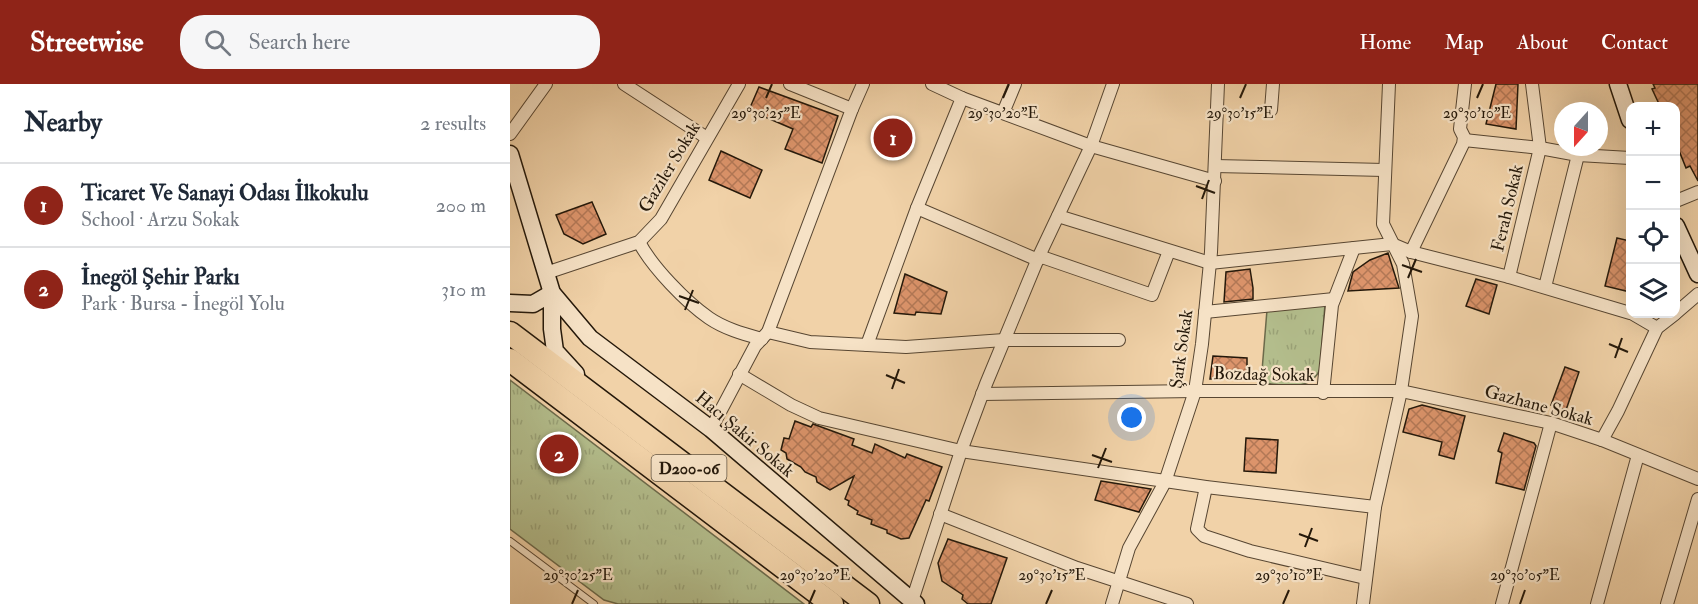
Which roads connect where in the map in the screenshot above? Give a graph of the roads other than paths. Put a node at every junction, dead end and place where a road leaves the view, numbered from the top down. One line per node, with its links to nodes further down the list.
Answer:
1 (546, 84): 20 (street)
2 (624, 84): 21 (street)
3 (739, 84): 21 (street, Gaziler Sokak)
4 (790, 84): 17 (street)
5 (863, 84): 17 (street)
6 (932, 84): 15 (street)
7 (1015, 84): 19 (street)
8 (1113, 84): 23 (street)
9 (1218, 84): 30 (street, Şark Sokak)
10 (1273, 84): 18 (street)
11 (1389, 84): 31 (street)
12 (1465, 84): 22 (street)
13 (1532, 84): 24 (street)
14 (1618, 84): 16 (street)
15 (962, 98): 19 (street); 35 (street)
16 (1626, 108)
17 (852, 109): 60 (street)
18 (1271, 110)
19 (1003, 113): 23 (street)
20 (510, 135)
21 (707, 138): 38 (street, Gaziler Sokak)
22 (1464, 138): 24 (street); 42 (street)
23 (1091, 146): 32 (street); 36 (street)
24 (1540, 148): 25 (street); 47 (street, Ferah Sokak)
25 (1554, 151)
26 (510, 154): 45 (street)
27 (1578, 156): 48 (street)
28 (1595, 156): 29 (street)
29 (1626, 158)
30 (1215, 166): 31 (street); 32 (street, Şark Sokak)
31 (1384, 170): 39 (street)
32 (1215, 181): 44 (street, Şark Sokak)
33 (1698, 192): 34 (street)
34 (1680, 199)
35 (917, 208): 43 (street); 63 (street)
36 (1058, 216): 41 (street); 43 (street)
37 (1680, 235): 46 (street)
38 (639, 243): 45 (street, Gaziler Sokak); 60 (street)
39 (1392, 244): 40 (street); 42 (street); 67 (street)
40 (1354, 248): 44 (street); 51 (street)
41 (1169, 251): 43 (street); 44 (street)
42 (1411, 252): 47 (street)
43 (1038, 258): 61 (street)
44 (1210, 263): 55 (street, Şark Sokak)
45 (546, 273): 49 (street)
46 (1698, 274)
47 (1509, 277): 48 (street)
48 (1545, 287): 54 (street)
49 (552, 292): 52 (street); 70 (street); 72 (street, Hacı Şakir Sokak)
50 (1698, 294): 53 (street)
51 (1334, 299): 55 (street); 68 (street)
52 (510, 303)
53 (1680, 309)
54 (1626, 311)
55 (1205, 312): 66 (street, Şark Sokak)
56 (1640, 318): 58 (street)
57 (1669, 318): 58 (street)
58 (1657, 328): 73 (street)
59 (510, 333): 70 (highway, D200-06)
60 (765, 335): 63 (street); 65 (street)
61 (1004, 340): 62 (street); 63 (street); 69 (street)
62 (1119, 340)
63 (867, 345)
64 (510, 360): 87 (highway, D200-06)
65 (740, 374): 72 (street); 74 (street)
66 (1195, 391): 68 (street, Bozdağ Sokak); 69 (street, Bozdağ Sokak); 77 (street, Şark Sokak)
67 (1401, 392): 68 (street, Bozdağ Sokak); 71 (street, Gazhane Sokak); 80 (street)
68 (1323, 393)
69 (982, 394): 74 (street)
70 (598, 399): 88 (highway, D200-06)
71 (1551, 423): 73 (street, Gazhane Sokak); 92 (street)
72 (711, 429): 85 (street, Hacı Şakir Sokak)
73 (1602, 440): 75 (street, Gazhane Sokak)
74 (961, 451): 77 (street); 81 (street)
75 (1638, 455): 76 (street, Gazhane Sokak); 93 (street)
76 (1698, 478)
77 (1165, 482): 78 (street); 84 (street, Şark Sokak)
78 (1206, 488): 80 (street); 83 (street)
79 (1698, 499): 94 (street)
80 (1375, 507): 83 (street)
81 (940, 514): 84 (street); 85 (street)
82 (510, 541): 86 (lane)
83 (1365, 578): 91 (street)
84 (1119, 581): 89 (street, Şark Sokak); 90 (street)
85 (914, 602)
86 (594, 604)
87 (832, 604)
88 (868, 604)
89 (1112, 604)
90 (1187, 604)
91 (1364, 604)
92 (1502, 604)
93 (1597, 604)
94 (1667, 604)

